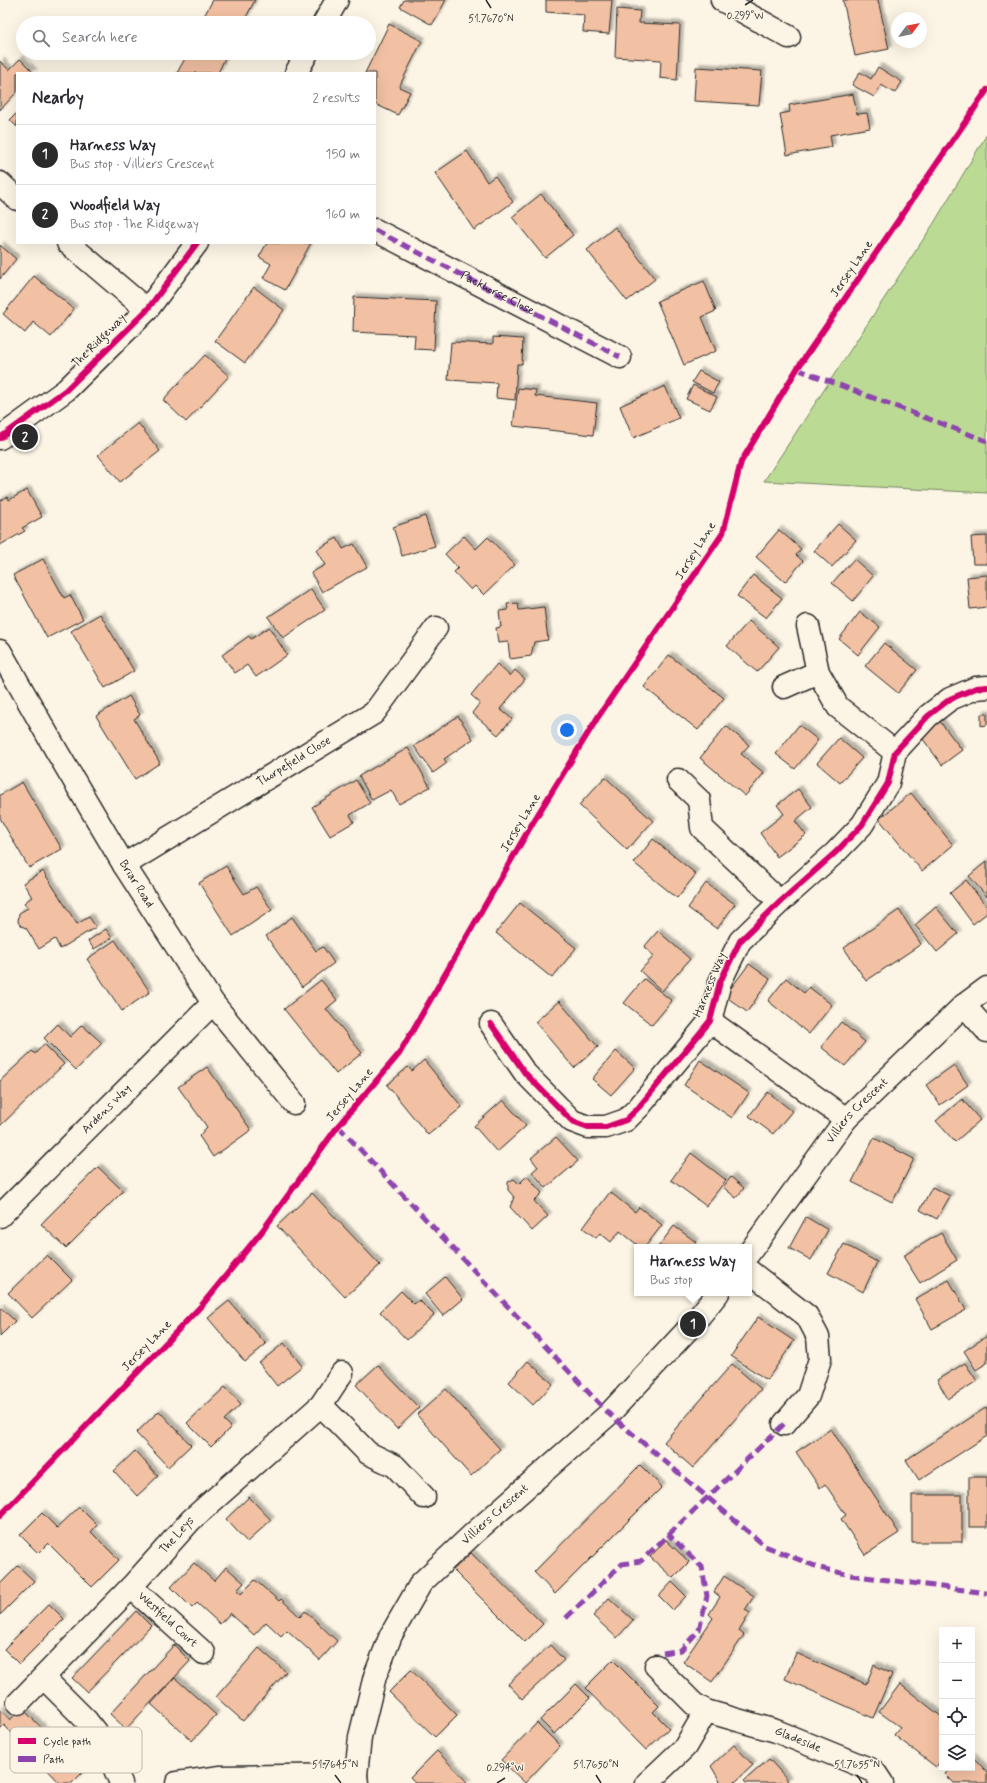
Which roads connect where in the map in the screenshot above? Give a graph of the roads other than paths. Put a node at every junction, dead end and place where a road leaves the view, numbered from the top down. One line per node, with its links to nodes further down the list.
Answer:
1 (338, 0): 3 (street)
2 (722, 0): 4 (street)
3 (328, 16)
4 (789, 37)
5 (303, 60): 6 (street)
6 (297, 72)
7 (0, 183): 8 (street)
8 (16, 198)
9 (376, 231): 13 (street, Packhorse Close)
10 (69, 244): 12 (street)
11 (196, 244): 12 (street, The Ridgeway)
12 (147, 310): 14 (street, The Ridgeway)
13 (620, 357)
14 (0, 438)
15 (808, 626): 18 (street)
16 (436, 628): 23 (street, Thorpefield Close)
17 (0, 650): 23 (street, Briar Road)
18 (818, 672): 19 (street); 21 (street)
19 (784, 687)
20 (987, 687): 21 (street)
21 (895, 752): 24 (street, Harness Way)
22 (678, 780): 24 (street)
23 (124, 865): 26 (street, Briar Road)
24 (780, 902): 28 (street, Harness Way)
25 (987, 988): 27 (street, Villiers Crescent)
26 (213, 1003): 31 (street, Briar Road); 33 (street, Ardens Way)
27 (964, 1005): 30 (street); 32 (street, Villiers Crescent)
28 (710, 1021): 29 (street, Harness Way); 32 (street, Harness Way)
29 (491, 1024)
30 (987, 1031)
31 (294, 1103)
32 (846, 1119): 34 (street, Villiers Crescent)
33 (0, 1216)
34 (752, 1249)
35 (752, 1273): 39 (street)
36 (716, 1296): 49 (street, Villiers Crescent)
37 (342, 1373): 38 (street, The Leys)
38 (321, 1405): 40 (street); 41 (street, The Leys)
39 (784, 1424)
40 (424, 1497)
41 (131, 1587): 42 (street, Westfield Court); 44 (street, The Leys)
42 (204, 1653)
43 (656, 1666): 46 (street, Gladeside)
44 (44, 1678): 45 (street, The Leys); 47 (street)
45 (18, 1703)
46 (706, 1711): 52 (street); 53 (street, Gladeside)
47 (91, 1727)
48 (117, 1773): 50 (street)
49 (356, 1779): 51 (street)
50 (121, 1783)
51 (177, 1783)
52 (647, 1783)
53 (882, 1783)

